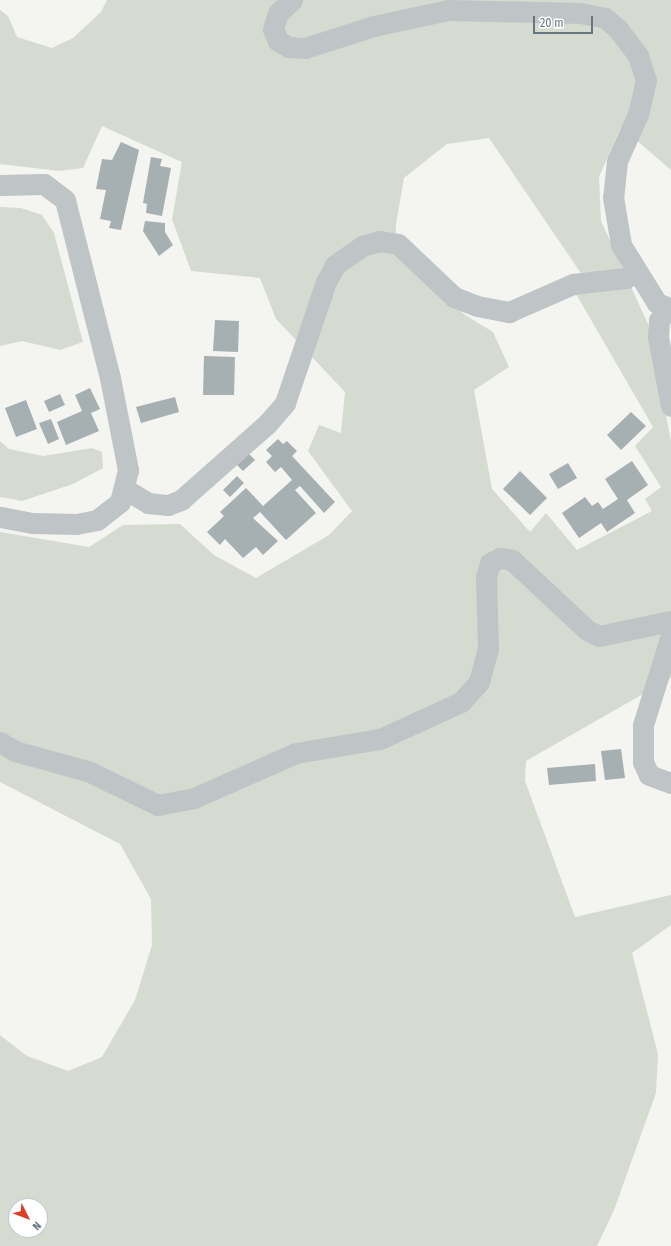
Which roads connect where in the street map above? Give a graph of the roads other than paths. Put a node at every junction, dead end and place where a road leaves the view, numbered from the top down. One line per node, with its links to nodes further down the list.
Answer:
1 (292, 0): 3 (street)
2 (0, 185): 6 (street)
3 (636, 273): 4 (street); 6 (street)
4 (669, 309): 5 (street)
5 (671, 406)
6 (125, 489): 7 (street)
7 (0, 517)
8 (671, 621): 10 (street)
9 (671, 635): 11 (street)
10 (0, 742)
11 (671, 783)

